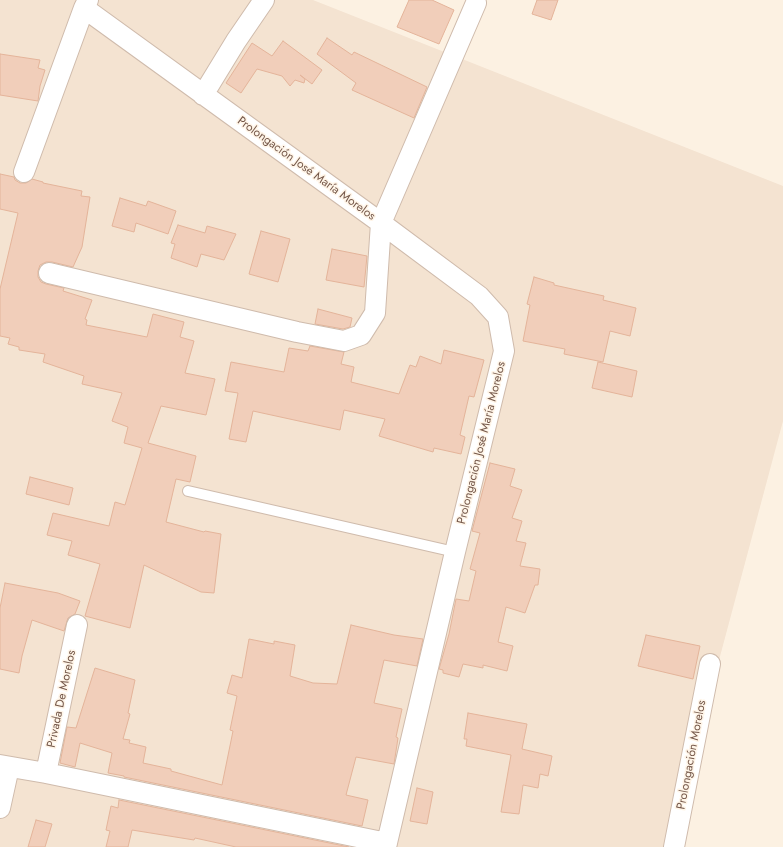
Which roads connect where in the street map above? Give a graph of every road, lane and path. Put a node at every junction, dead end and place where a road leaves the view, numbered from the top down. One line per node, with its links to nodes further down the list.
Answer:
1 (264, 0): 4 (street)
2 (476, 2): 6 (street)
3 (86, 4): 4 (street, Prolongación José María Morelos); 5 (street)
4 (203, 95): 6 (street, Prolongación José María Morelos)
5 (24, 172)
6 (380, 223): 7 (street); 9 (street, Prolongación José María Morelos)
7 (49, 273)
8 (188, 491): 9 (lane)
9 (455, 552): 15 (street, Prolongación José María Morelos)
10 (77, 625): 13 (street, Privada De Morelos)
11 (710, 664): 16 (street, Prolongación Morelos)
12 (4, 766): 13 (street); 14 (street)
13 (46, 773): 15 (street)
14 (0, 808)
15 (386, 845)
16 (674, 847)

